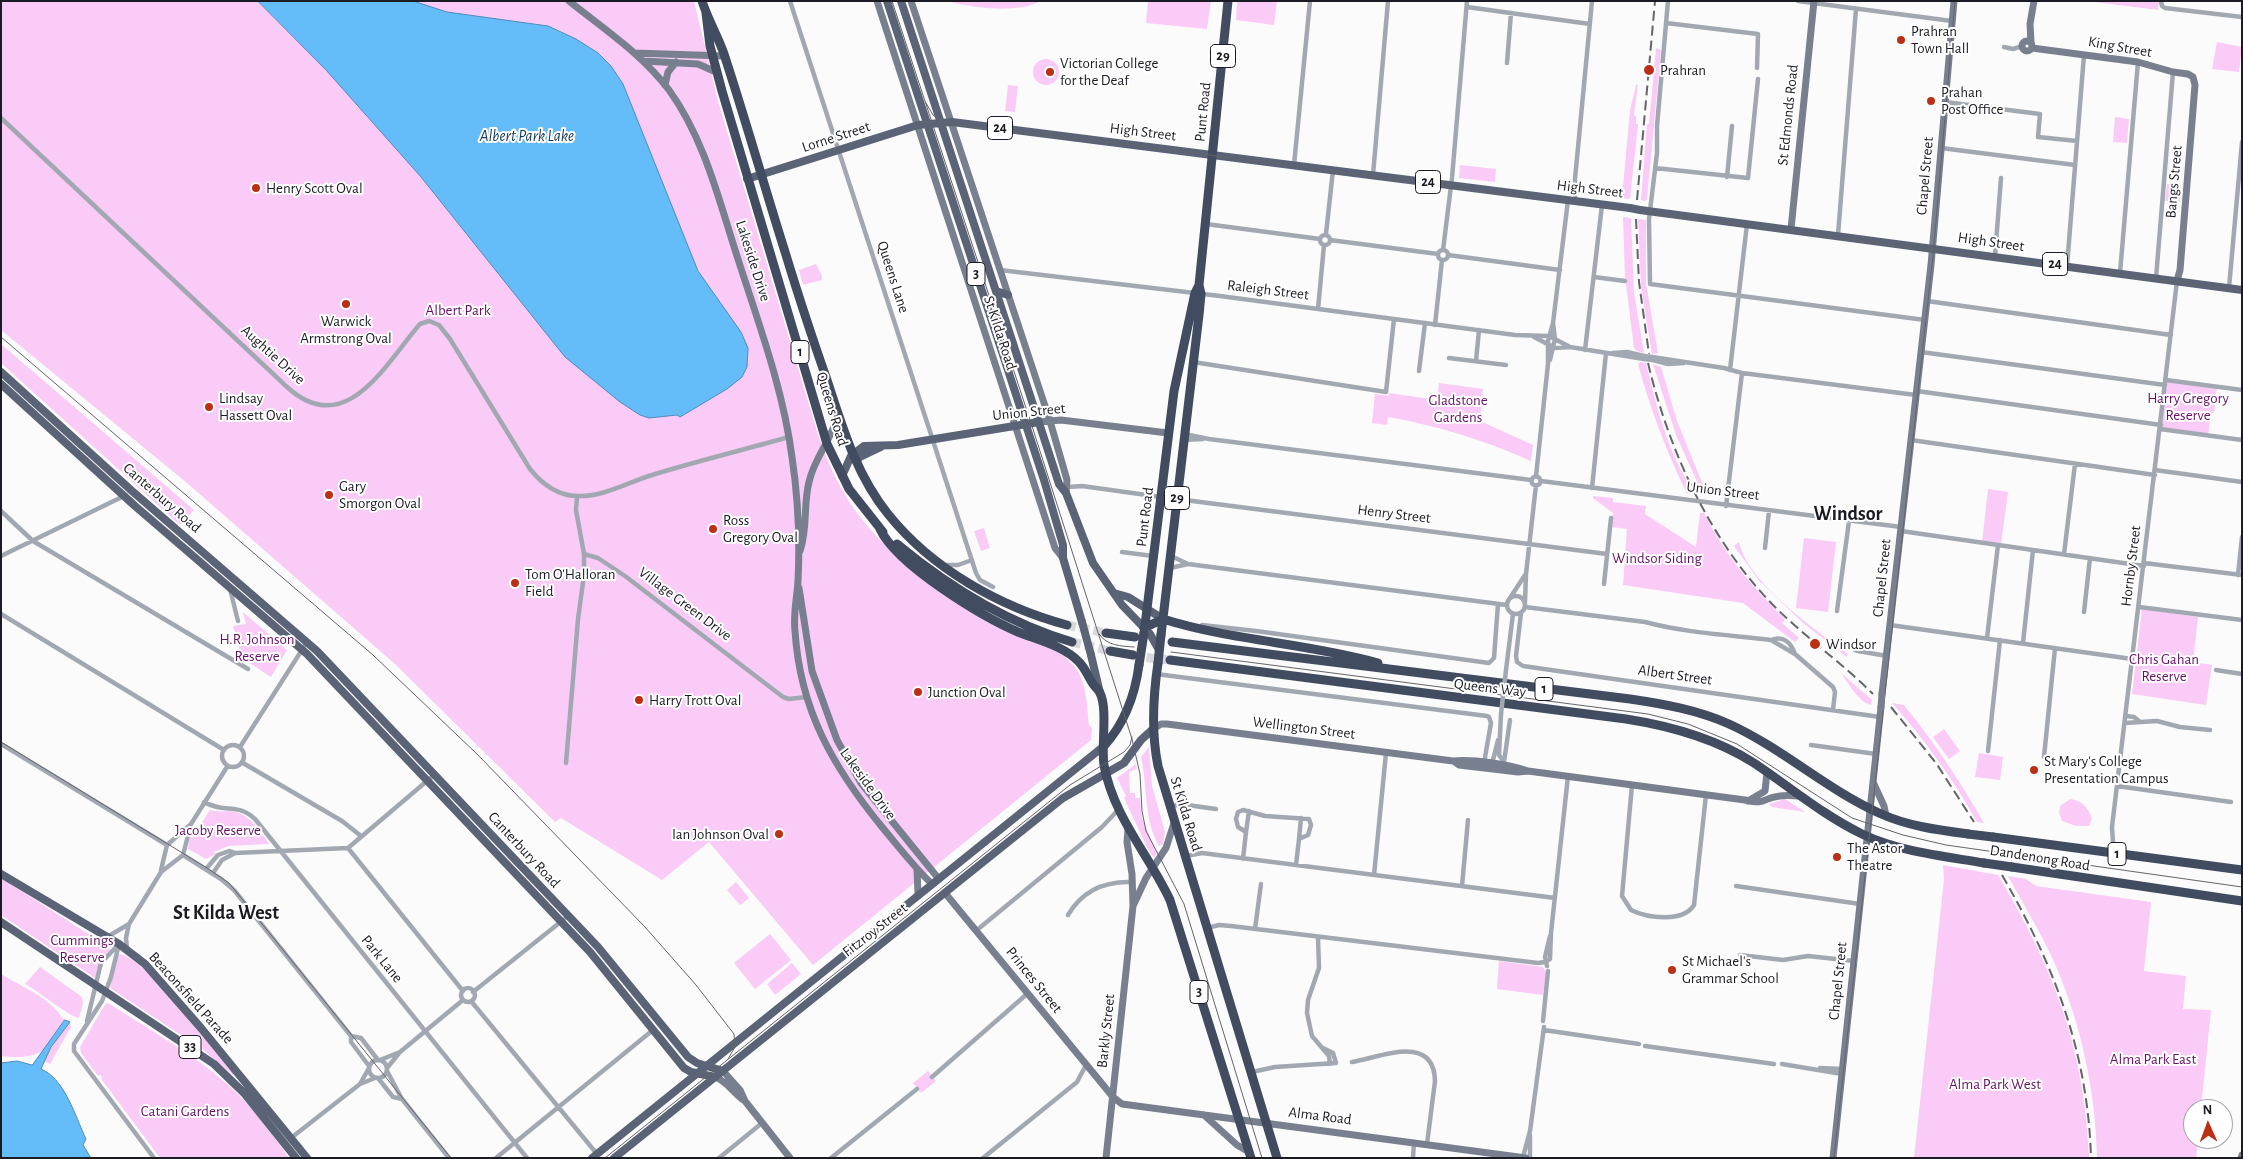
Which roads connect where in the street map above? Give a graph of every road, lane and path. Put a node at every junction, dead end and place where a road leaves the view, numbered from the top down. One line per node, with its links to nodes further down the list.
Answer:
1 (569, 1): 29 (street, Lakeside Drive)
2 (702, 1): 21 (highway, Queens Road / 1)
3 (790, 1): 52 (street, Queens Lane)
4 (877, 1): 47 (street, St Kilda Road)
5 (887, 1): 45 (main road, St Kilda Road / 3)
6 (901, 1): 45 (main road, St Kilda Road / 3)
7 (911, 1): 46 (street, St Kilda Road)
8 (1228, 1): 53 (highway, Punt Road / 29)
9 (1310, 1): 54 (street)
10 (1388, 1): 59 (street)
11 (1468, 1): 19 (street)
12 (1592, 1): 26 (street)
13 (1668, 1): 25 (street)
14 (1798, 1): 17 (street)
15 (1954, 1): 24 (street, Chapel Street)
16 (2034, 1): 27 (street)
17 (1813, 2): 20 (street); 71 (street, St Edmonds Road)
18 (2162, 4): 23 (street)
19 (1467, 7): 22 (street); 63 (street)
20 (1856, 9): 24 (street); 73 (street)
21 (706, 13): 30 (highway, Queens Road / 1); 32 (highway, Queens Road / 1)
22 (1512, 13): 26 (street); 36 (street)
23 (2242, 18)
24 (1952, 21): 43 (street, Chapel Street)
25 (1666, 23): 37 (street); 56 (street)
26 (1590, 24): 64 (street)
27 (2027, 45): 28 (street, King Street); 31 (street, King Street)
28 (2004, 47)
29 (635, 54): 30 (street); 33 (street, Lakeside Drive)
30 (713, 55): 32 (street); 38 (highway, Queens Road / 1)
31 (2084, 55): 35 (street, King Street); 49 (street)
32 (724, 56): 58 (highway, Queens Road / 1)
33 (644, 62): 34 (street); 41 (street, Lakeside Drive)
34 (676, 62): 38 (street); 41 (street)
35 (2138, 62): 39 (street, King Street); 86 (street)
36 (1507, 63)
37 (1757, 68)
38 (716, 72): 62 (highway, Queens Road / 1)
39 (2173, 72): 42 (street, King Street); 88 (street)
40 (1758, 79): 60 (street)
41 (665, 85): 135 (street, Lakeside Drive)
42 (2195, 85): 90 (street, Bangs Street)
43 (1945, 102): 49 (street); 51 (street, Chapel Street)
44 (1, 118): 154 (street, Aughtie Drive)
45 (934, 122): 46 (main road, High Street / 24); 47 (main road, Lorne Street / 24); 93 (main road, St Kilda Road / 3); 131 (main road, St Kilda Road / 3)
46 (952, 122): 53 (main road, High Street / 24); 84 (street, St Kilda Road)
47 (918, 125): 52 (main road, Lorne Street / 24); 132 (street, St Kilda Road)
48 (1732, 126): 60 (street)
49 (2077, 141): 55 (street)
50 (2242, 142): 91 (street)
51 (1941, 148): 55 (street); 77 (street, Chapel Street)
52 (839, 152): 58 (main road, Lorne Street / 24); 137 (street, Queens Lane)
53 (1213, 154): 54 (main road, High Street / 24); 69 (highway, Punt Road / 29)
54 (1294, 165): 57 (main road, High Street / 24)
55 (2075, 165): 83 (street)
56 (1655, 168): 60 (street); 68 (street)
57 (1332, 170): 59 (main road, High Street / 24); 72 (street)
58 (761, 175): 62 (main road, Lorne Street / 24); 65 (highway, Queens Road / 1)
59 (1373, 175): 63 (main road, High Street / 24)
60 (1727, 177)
61 (2001, 178): 81 (street)
62 (748, 179): 67 (highway, Queens Road / 1)
63 (1450, 185): 64 (main road, High Street / 24); 78 (street)
64 (1571, 201): 66 (main road, High Street / 24); 85 (street)
65 (770, 204): 67 (highway); 128 (highway, Queens Road / 1)
66 (1602, 205): 68 (main road, High Street / 24, bridge); 87 (street)
67 (756, 208): 140 (highway, Queens Road / 1)
68 (1650, 211): 70 (main road, High Street / 24); 96 (street)
69 (1206, 224): 74 (street); 94 (highway, Punt Road / 29)
70 (1747, 224): 71 (main road, High Street / 24); 96 (street)
71 (1791, 229): 73 (main road, High Street / 24)
72 (1326, 234): 74 (street); 75 (street)
73 (1838, 235): 77 (main road, High Street / 24)
74 (1320, 239): 76 (street)
75 (1330, 240): 76 (street); 79 (street)
76 (1324, 245): 98 (street)
77 (1932, 248): 81 (main road, High Street / 24); 97 (street, Chapel Street)
78 (1443, 250): 79 (street); 80 (street)
79 (1438, 254): 82 (street)
80 (1448, 255): 82 (street); 85 (street)
81 (1995, 256): 83 (main road, High Street / 24)
82 (1442, 260): 103 (street)
83 (2067, 266): 86 (main road, High Street / 24)
84 (1000, 270): 94 (street, Raleigh Street); 95 (street, St Kilda Road)
85 (1560, 270): 102 (street)
86 (2120, 273): 88 (main road, High Street / 24)
87 (1594, 277): 89 (street); 112 (street)
88 (2156, 278): 90 (main road, High Street / 24)
89 (1625, 281)
90 (2177, 281): 91 (main road, High Street / 24); 105 (street, Hornby Street)
91 (2230, 288): 92 (main road, High Street / 24)
92 (2242, 290)
93 (996, 291): 95 (main road); 130 (main road, St Kilda Road / 3)
94 (1199, 291): 98 (street, Raleigh Street); 117 (highway, Punt Road / 29); 134 (highway, Punt Road / 29)
95 (1008, 295): 129 (street, St Kilda Road)
96 (1738, 296): 100 (street); 120 (street)
97 (1927, 301): 100 (street, Chapel Street); 105 (street)
98 (1318, 309): 99 (street, Raleigh Street)
99 (1394, 319): 101 (street, Raleigh Street); 117 (street)
100 (1925, 320): 113 (street, Chapel Street)
101 (1424, 323): 103 (street, Raleigh Street); 121 (street)
102 (1553, 323): 106 (street); 108 (street)
103 (1435, 325): 104 (street, Raleigh Street)
104 (1480, 330): 107 (street, Raleigh Street); 116 (street)
105 (2171, 335): 124 (street, Hornby Street)
106 (1548, 336): 107 (street, Raleigh Street); 108 (street); 109 (street)
107 (1533, 337): 109 (street, Raleigh Street)
108 (1555, 341): 110 (street); 111 (street)
109 (1548, 343): 110 (street, Raleigh Street); 118 (street)
110 (1554, 347): 111 (street); 118 (street)
111 (1570, 347): 112 (street)
112 (1586, 350): 114 (street)
113 (1921, 352): 124 (street); 127 (street, Chapel Street)
114 (1607, 353): 120 (street, bridge); 150 (street)
115 (1449, 358): 116 (street)
116 (1476, 361): 119 (street)
117 (1193, 362): 136 (highway, Punt Road / 29)
118 (1548, 364): 145 (street)
119 (1506, 365)
120 (1730, 370): 123 (street)
121 (1419, 371)
122 (1, 372): 152 (main road, Canterbury Road)
123 (1742, 373): 127 (street); 157 (street)
124 (2166, 382): 126 (street); 133 (street, Hornby Street)
125 (1, 384): 153 (main road, Canterbury Road)
126 (2242, 390)
127 (1916, 393): 133 (street); 138 (street, Chapel Street)
128 (838, 415): 140 (street); 141 (highway, Queens Road / 1)
129 (1050, 421): 130 (street, Union Street); 134 (street, Union Street); 151 (street, St Kilda Road)
130 (1039, 422): 131 (main road, Union Street); 151 (main road, St Kilda Road / 3)
131 (1026, 424): 132 (main road, Union Street); 178 (main road, St Kilda Road / 3)
132 (1016, 426): 137 (main road, Union Street); 178 (street, St Kilda Road)
133 (2161, 427): 139 (street); 143 (street, Hornby Street)
134 (1168, 433): 136 (highway, Union Street); 155 (highway, Punt Road / 29)
135 (789, 437): 154 (street); 177 (street, Lakeside Drive)
136 (1184, 437): 146 (street, Union Street); 156 (highway, Punt Road / 29)
137 (933, 439): 141 (main road, Union Street); 180 (street, Queens Lane)
138 (1911, 440): 142 (street); 163 (street, Chapel Street)
139 (2242, 440)
140 (827, 444): 144 (highway, Queens Road / 1); 177 (street)
141 (854, 457): 144 (main road); 183 (highway, Queens Road / 1)
142 (2075, 464): 143 (street); 173 (street)
143 (2155, 473): 148 (street); 182 (street, Hornby Street)
144 (842, 476): 162 (highway, Queens Road / 1)
145 (1536, 476): 146 (street); 147 (street)
146 (1531, 480): 149 (street)
147 (1540, 481): 149 (street); 150 (street, Union Street)
148 (2242, 482)
149 (1536, 485): 166 (street)
150 (1592, 488): 157 (street, Union Street)
151 (1067, 490): 155 (street); 191 (main road, St Kilda Road / 3)
152 (132, 491): 153 (street); 215 (main road, Canterbury Road)
153 (124, 496): 165 (street); 190 (main road, Canterbury Road)
154 (577, 496): 171 (street)
155 (1161, 497): 176 (highway, Punt Road / 29)
156 (1177, 499): 166 (street, Henry Street); 175 (highway, Punt Road / 29)
157 (1726, 506): 158 (street, Union Street)
158 (1769, 511): 161 (street, Union Street); 168 (street)
159 (1, 512): 165 (street)
160 (1611, 518): 172 (street)
161 (1849, 521): 163 (street, Union Street); 198 (street)
162 (880, 529): 216 (highway, Queens Road / 1); 235 (highway)
163 (1901, 529): 167 (street, Union Street); 208 (street, Chapel Street)
164 (2242, 537): 186 (street)
165 (33, 541): 174 (street); 230 (street)
166 (1529, 544): 172 (street, Henry Street); 185 (street)
167 (1998, 545): 169 (street, Union Street); 211 (street)
168 (1765, 548)
169 (2033, 550): 173 (street, Union Street); 219 (street)
170 (1122, 552): 176 (street)
171 (584, 554): 237 (street, Village Green Drive); 257 (street)
172 (1607, 554): 188 (street)
173 (2064, 554): 179 (street, Union Street)
174 (1, 556)
175 (1171, 556): 181 (street); 184 (highway, Punt Road / 29)
176 (1154, 557): 197 (highway, Punt Road / 29)
177 (798, 558): 187 (street, Lakeside Drive)
178 (1063, 558): 235 (main road, St Kilda Road / 3, bridge)
179 (2090, 558): 182 (street, Union Street); 199 (street)
180 (972, 560): 183 (street); 189 (street, Queens Lane)
181 (1188, 564): 184 (street); 193 (street)
182 (2144, 564): 186 (street, Union Street); 196 (street, Hornby Street)
183 (943, 565): 207 (highway, Queens Road / 1)
184 (1170, 568): 203 (highway, Punt Road / 29)
185 (1526, 574): 192 (street); 195 (street)
186 (2240, 575)
187 (798, 582): 236 (street, Lakeside Drive); 237 (street, Lakeside Drive)
188 (1604, 584)
189 (993, 587)
190 (230, 588): 205 (street); 222 (main road, Canterbury Road)
191 (1114, 593): 197 (main road); 210 (main road, St Kilda Road / 3)
192 (1510, 598): 194 (street); 195 (street)
193 (1498, 604): 194 (street); 206 (street)
194 (1507, 605): 202 (street)
195 (1525, 605): 200 (street); 213 (street)
196 (2139, 606): 204 (street); 228 (street, Hornby Street)
197 (1147, 610): 203 (main road); 210 (highway, Punt Road / 29)
198 (1838, 611)
199 (2084, 612)
200 (1521, 613): 202 (street); 238 (street, Albert Street)
201 (1, 614): 251 (street)
202 (1513, 614): 246 (street, bridge)
203 (1163, 619): 206 (highway); 210 (highway); 223 (highway, Punt Road / 29, bridge)
204 (2242, 620)
205 (238, 621)
206 (1177, 623): 233 (highway)
207 (1068, 625)
208 (1890, 625): 211 (street); 227 (street, Chapel Street)
209 (1106, 633): 210 (highway)
210 (1143, 633): 223 (main road, St Kilda Road / 3, bridge); 249 (highway, Punt Road / 29, bridge)
211 (1987, 638): 214 (street)
212 (1783, 639): 213 (street); 220 (street); 225 (street)
213 (1771, 640): 220 (street)
214 (2000, 640): 219 (street); 252 (street)
215 (307, 642): 222 (street); 264 (main road, Canterbury Road)
216 (1072, 642)
217 (1172, 642): 233 (highway, Queens Way / 1)
218 (1856, 643): 227 (street)
219 (2023, 643): 221 (street)
220 (1780, 645): 225 (street)
221 (2055, 648): 228 (street); 255 (street)
222 (302, 649): 250 (street); 266 (main road, Canterbury Road)
223 (1159, 650): 232 (highway, St Kilda Road / 3, bridge)
224 (1110, 651): 226 (highway)
225 (1795, 654): 238 (street)
226 (1133, 656)
227 (1887, 656): 240 (street, Chapel Street, bridge)
228 (2132, 659): 239 (street, Hornby Street)
229 (1170, 660): 262 (highway, Queens Way / 1)
230 (248, 669)
231 (2216, 670): 234 (street)
232 (1156, 671): 244 (highway, St Kilda Road / 3); 259 (street)
233 (1404, 671): 276 (highway, Queens Way / 1)
234 (2242, 674)
235 (1100, 693): 249 (highway, St Kilda Road / 3)
236 (818, 694): 237 (street, Village Green Drive); 311 (street, Lakeside Drive)
237 (806, 697): 305 (street, Lakeside Drive)
238 (1833, 710): 240 (street, Albert Street)
239 (2126, 716): 242 (street); 243 (street, Hornby Street)
240 (1880, 717): 254 (street, Chapel Street)
241 (1510, 720): 258 (street)
242 (2138, 721): 243 (street); 245 (street)
243 (2125, 723): 269 (street, Hornby Street)
244 (1153, 729): 253 (street, Wellington Street); 263 (main road, Fitzroy Street); 275 (highway, St Kilda Road / 3)
245 (2210, 730)
246 (1499, 739): 258 (street); 259 (street)
247 (1, 744): 291 (street)
248 (1811, 745): 254 (street)
249 (1104, 746): 263 (highway, St Kilda Road / 3); 311 (main road, Fitzroy Street)
250 (240, 747): 251 (street); 256 (street)
251 (224, 750): 260 (street)
252 (1988, 750)
253 (1386, 753): 259 (street, Wellington Street); 310 (street)
254 (1876, 754): 267 (street, Chapel Street)
255 (2044, 757)
256 (243, 763): 260 (street); 287 (street)
257 (566, 763)
258 (1504, 764): 259 (street, Wellington Street); 261 (street, Wellington Street)
259 (1486, 765): 261 (street, Wellington Street)
260 (227, 766): 273 (street)
261 (1528, 771): 265 (street, Wellington Street)
262 (1767, 772): 271 (highway, Queens Way / 1); 272 (street)
263 (1106, 774): 277 (highway, St Kilda Road / 3); 317 (main road, Fitzroy Street)
264 (434, 775): 266 (street); 324 (main road, Canterbury Road)
265 (1568, 776): 268 (street, Wellington Street); 319 (street)
266 (427, 780): 287 (street); 326 (main road, Canterbury Road)
267 (1873, 782): 276 (street, Chapel Street); 280 (street)
268 (1632, 785): 270 (street, Wellington Street); 270 (street)
269 (2117, 786): 274 (street); 298 (street, Hornby Street)
270 (1706, 795): 272 (street, Wellington Street)
271 (1802, 796): 272 (street, Wellington Street); 288 (highway, Queens Way / 1)
272 (1748, 801)
273 (204, 802): 284 (street); 294 (street, Park Lane)
274 (2231, 802)
275 (1170, 807): 278 (street); 283 (highway, St Kilda Road / 3)
276 (1870, 808): 280 (highway, Dandenong Road / 1); 288 (street, Chapel Street)
277 (1119, 809): 285 (highway, St Kilda Road / 3); 330 (street)
278 (1216, 809)
279 (1249, 811): 281 (street); 286 (street); 286 (street)
280 (1886, 816): 298 (highway, Dandenong Road / 1, bridge)
281 (1302, 818): 289 (street); 289 (street)
282 (1468, 820): 315 (street)
283 (1174, 823): 299 (highway, St Kilda Road / 3); 303 (street, Barkly Street)
284 (191, 824): 290 (street); 292 (street)
285 (1128, 828): 303 (highway, St Kilda Road / 3); 312 (street, Barkly Street)
286 (1246, 832): 301 (street)
287 (361, 836): 293 (street)
288 (1867, 836): 320 (highway, Dandenong Road / 1, bridge); 321 (street, Chapel Street)
289 (1299, 839): 302 (street)
290 (174, 841): 291 (street); 292 (street)
291 (167, 845): 295 (street)
292 (183, 847): 297 (street)
293 (348, 848): 294 (street); 340 (street)
294 (279, 850): 296 (street); 348 (street, Park Lane)
295 (166, 852): 300 (street); 307 (street)
296 (235, 853): 304 (street); 308 (street)
297 (182, 854): 300 (street); 304 (street)
298 (2116, 854): 306 (highway, Dandenong Road / 1)
299 (1185, 856): 301 (street); 328 (highway, St Kilda Road / 3)
300 (176, 859): 307 (street)
301 (1243, 859): 302 (street)
302 (1296, 865): 310 (street)
303 (1153, 867): 322 (street, Barkly Street); 377 (highway, St Kilda Road / 3)
304 (206, 869): 308 (street)
305 (917, 870): 313 (street, Lakeside Drive); 318 (street)
306 (2242, 870)
307 (161, 872): 327 (street)
308 (213, 873): 349 (street)
309 (1, 874): 331 (main road, Beaconsfield Parade / 33)
310 (1374, 875): 315 (street)
311 (938, 878): 313 (main road, Fitzroy Street); 317 (main road, Princes Street)
312 (1132, 882): 322 (street, Barkly Street); 323 (street)
313 (931, 883): 317 (main road, Lakeside Drive); 318 (main road, Fitzroy Street)
314 (1261, 884): 329 (street)
315 (1462, 886): 319 (street)
316 (1736, 886): 321 (street)
317 (945, 893): 330 (street, Princes Street); 363 (main road, Fitzroy Street)
318 (918, 894): 360 (main road, Fitzroy Street)
319 (1555, 898): 337 (street)
320 (2242, 901)
321 (1860, 904): 336 (street, Chapel Street)
322 (1133, 906): 372 (street, Barkly Street)
323 (1068, 915)
324 (568, 916): 326 (street); 360 (main road, Canterbury Road)
325 (1, 922): 338 (main road, Beaconsfield Parade / 33)
326 (560, 922): 341 (street); 347 (main road, Canterbury Road)
327 (129, 924): 331 (street); 334 (street)
328 (1207, 928): 329 (street); 365 (highway, St Kilda Road / 3)
329 (1255, 929): 332 (street)
330 (977, 930): 342 (street, Princes Street)
331 (107, 937): 333 (main road, Beaconsfield Parade / 33)
332 (1318, 938): 337 (street); 351 (street)
333 (119, 944): 334 (main road, Beaconsfield Parade / 33); 338 (street); 339 (street)
334 (127, 951): 380 (main road, Beaconsfield Parade / 33)
335 (1740, 955): 336 (street)
336 (1854, 961): 364 (street, Chapel Street)
337 (1547, 966): 346 (street)
338 (96, 985): 339 (main road, Beaconsfield Parade / 33); 345 (street)
339 (106, 991): 345 (street); 389 (main road, Beaconsfield Parade / 33)
340 (464, 991): 341 (street); 343 (street)
341 (474, 992): 344 (street)
342 (1027, 994): 359 (street, Princes Street); 368 (street)
343 (463, 1000): 344 (street); 348 (street)
344 (471, 1001): 375 (street)
345 (87, 1021): 388 (street)
346 (1543, 1021)
347 (653, 1030): 366 (main road, Canterbury Road); 375 (street)
348 (425, 1033): 353 (street); 382 (street, Park Lane)
349 (351, 1036): 354 (street); 361 (street)
350 (1640, 1044): 401 (street)
351 (1320, 1046): 356 (street); 356 (street)
352 (1645, 1046): 357 (street)
353 (400, 1052): 354 (street); 362 (street)
354 (379, 1060): 361 (street); 362 (street)
355 (1352, 1062): 383 (street)
356 (1330, 1064): 365 (street)
357 (1774, 1064)
358 (1782, 1064): 364 (street)
359 (1086, 1065): 372 (street, Princes Street); 397 (street)
360 (706, 1066): 363 (main road, Canterbury Road); 366 (main road, Fitzroy Street)
361 (369, 1067): 369 (street); 370 (street)
362 (387, 1070): 369 (street); 373 (street)
363 (723, 1071): 367 (main road, Fitzroy Street); 374 (street)
364 (1842, 1072): 402 (street, Chapel Street)
365 (1251, 1073): 379 (highway, St Kilda Road / 3)
366 (696, 1074): 367 (main road, Canterbury Road); 385 (main road, Fitzroy Street)
367 (715, 1077): 374 (street); 393 (main road, Fitzroy Street)
368 (932, 1077)
369 (377, 1078): 370 (street); 373 (street)
370 (360, 1084): 380 (street)
371 (917, 1089): 396 (street)
372 (1113, 1097): 376 (street, Alma Road); 398 (street, Barkly Street)
373 (402, 1099): 387 (street)
374 (745, 1101): 378 (street)
375 (559, 1107): 382 (street); 385 (street)
376 (1203, 1115): 377 (street, Alma Road); 384 (street)
377 (1239, 1120): 379 (street, Alma Road); 384 (highway, St Kilda Road / 3)
378 (762, 1123): 394 (street); 395 (street)
379 (1266, 1123): 381 (street, Alma Road); 399 (highway, St Kilda Road / 3)
380 (291, 1138): 390 (main road, Beaconsfield Parade / 33)
381 (1414, 1142): 383 (street, Alma Road); 400 (street)
382 (515, 1143): 391 (street); 392 (street, Park Lane)
383 (1427, 1144): 386 (street, Alma Road)
384 (1250, 1155)
385 (595, 1156)
386 (1503, 1156): 401 (street, Alma Road)
387 (449, 1157)
388 (154, 1158)
389 (296, 1158)
390 (307, 1158)
391 (496, 1158)
392 (526, 1158)
393 (614, 1158)
394 (720, 1158)
395 (790, 1158)
396 (831, 1158)
397 (983, 1158)
398 (1106, 1158)
399 (1277, 1158)
400 (1413, 1158)
401 (1527, 1158)
402 (1833, 1158)

